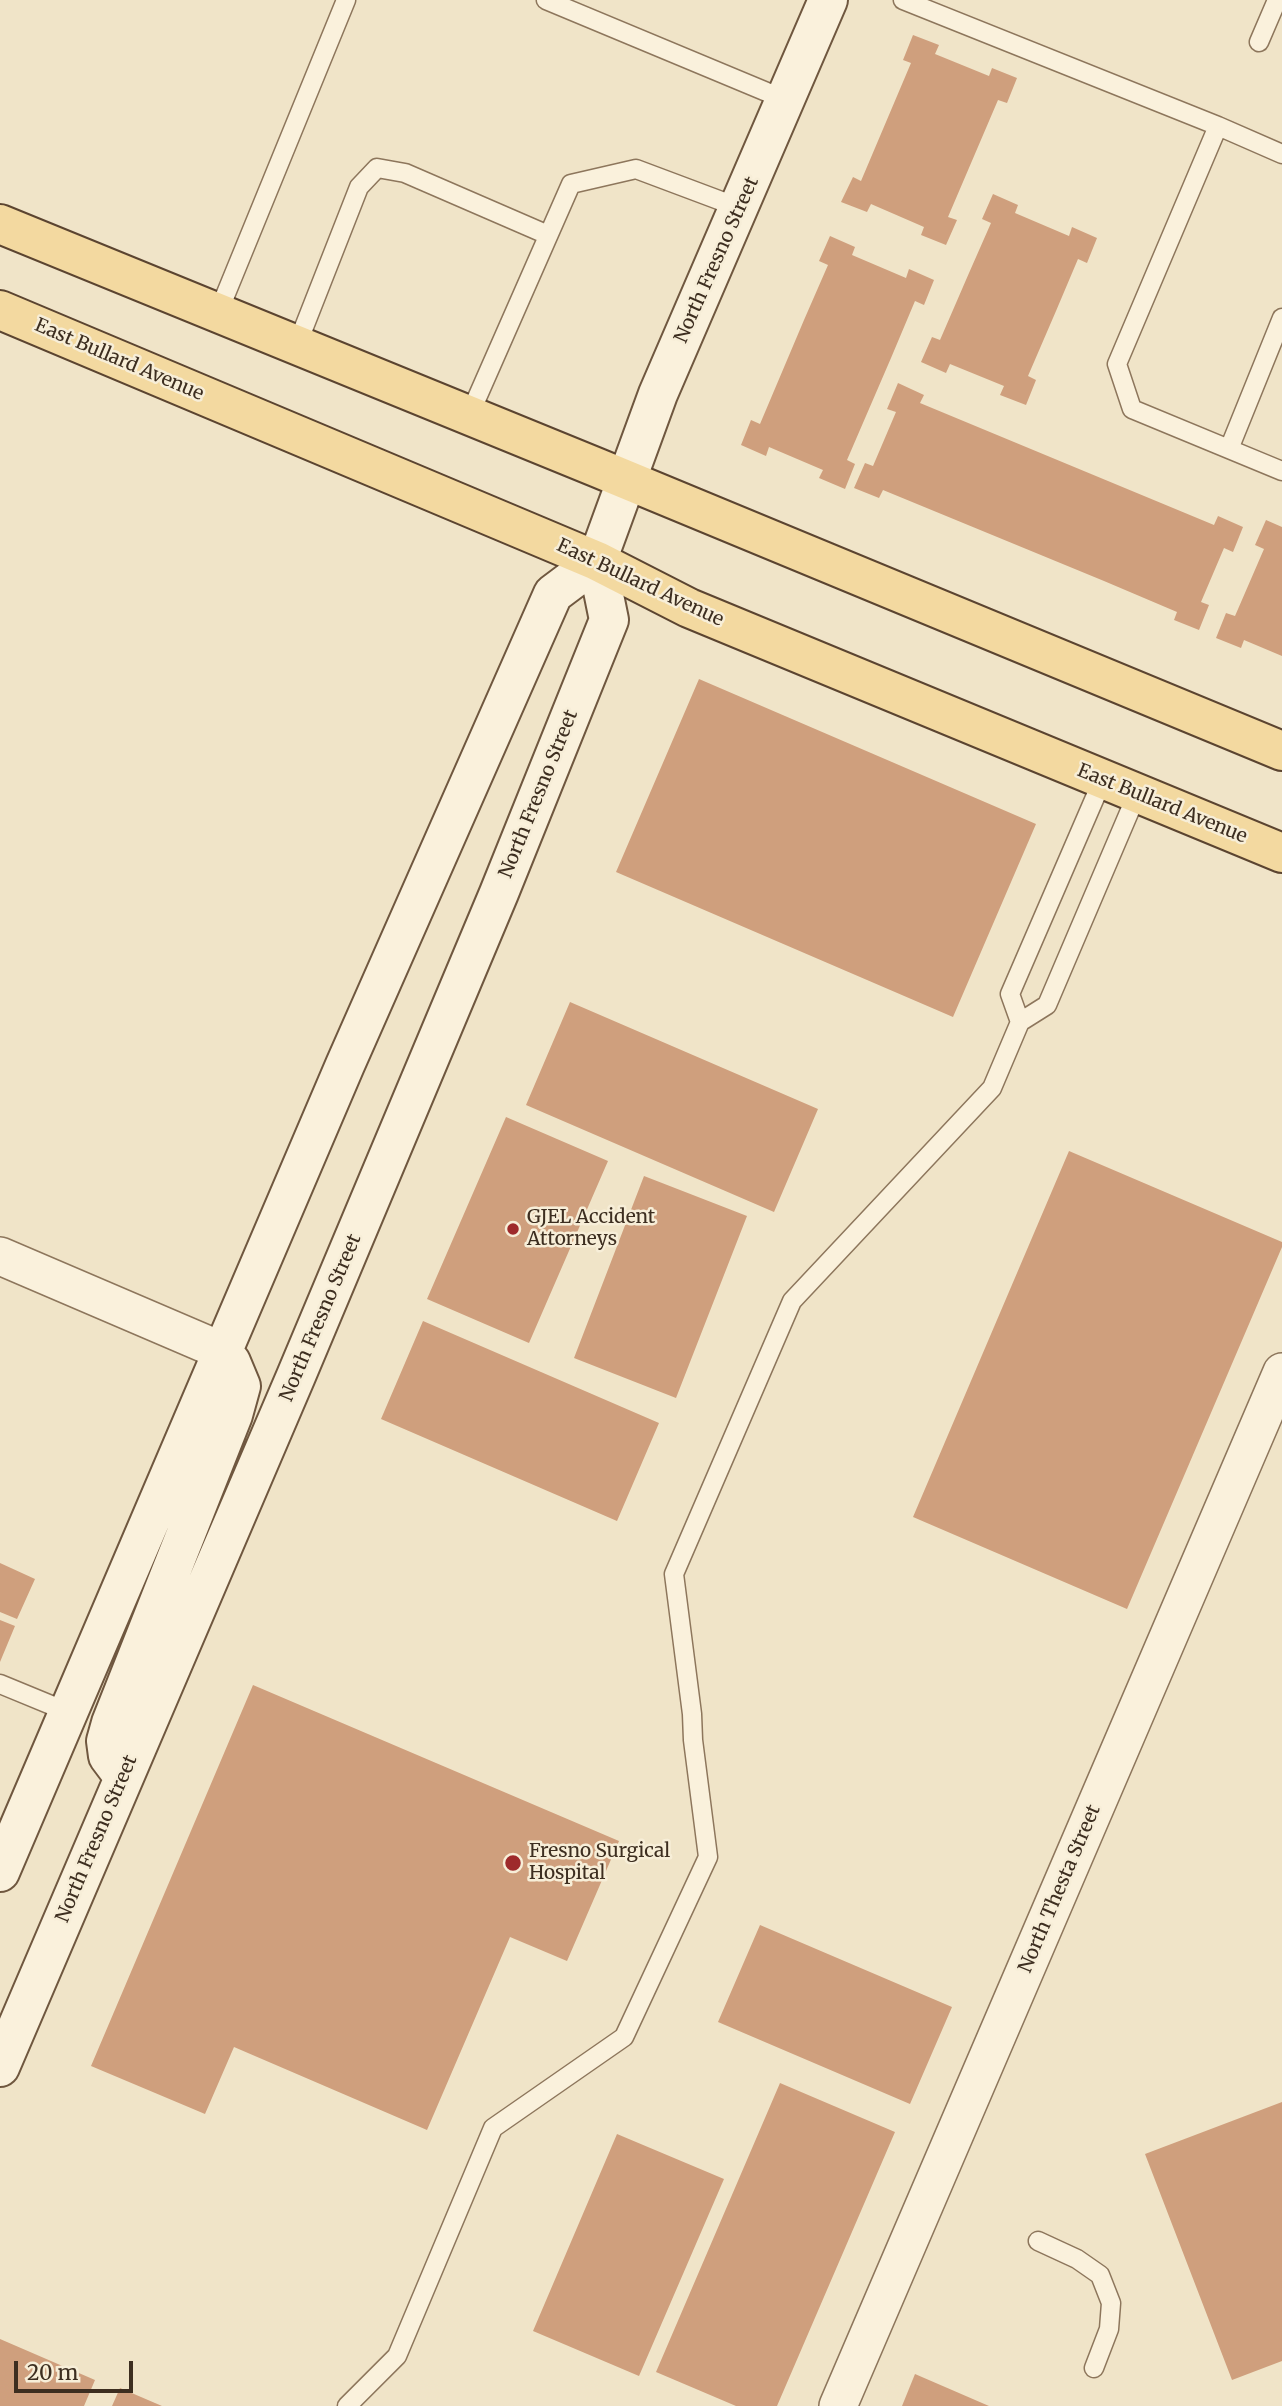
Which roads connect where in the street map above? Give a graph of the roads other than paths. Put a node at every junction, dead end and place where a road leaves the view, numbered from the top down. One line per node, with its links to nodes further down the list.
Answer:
1 (346, 0): 14 (lane)
2 (546, 0): 7 (lane)
3 (828, 0): 7 (main road, North Fresno Street)
4 (903, 0): 8 (lane)
5 (1278, 0): 6 (lane)
6 (1259, 42)
7 (786, 100): 10 (main road, North Fresno Street)
8 (1217, 126): 9 (lane); 18 (lane)
9 (1282, 154)
10 (740, 208): 12 (lane); 20 (main road, North Fresno Street)
11 (0, 224): 14 (main road)
12 (548, 235): 16 (lane); 17 (lane)
13 (0, 310): 21 (main road, East Bullard Avenue)
14 (218, 313): 16 (main road)
15 (1282, 318): 18 (lane)
16 (297, 345): 17 (main road)
17 (469, 416): 20 (main road)
18 (1229, 449): 19 (lane)
19 (1282, 471)
20 (627, 481): 21 (main road, North Fresno Street); 22 (main road)
21 (597, 561): 23 (main road, East Bullard Avenue); 28 (main road); 32 (main road, North Fresno Street)
22 (1282, 751)
23 (1103, 779): 24 (main road, East Bullard Avenue); 26 (lane)
24 (1138, 794): 25 (main road, East Bullard Avenue); 26 (lane)
25 (1282, 853)
26 (1020, 1022): 37 (lane)
27 (0, 1256): 28 (street)
28 (222, 1351): 31 (main road); 32 (main road)
29 (1282, 1372): 38 (street, North Thesta Street)
30 (0, 1684): 31 (lane)
31 (68, 1712): 33 (main road)
32 (123, 1776): 34 (main road, North Fresno Street)
33 (0, 1872)
34 (0, 2067)
35 (1038, 2241): 36 (lane)
36 (1094, 2368)
37 (347, 2406)
38 (838, 2406)

